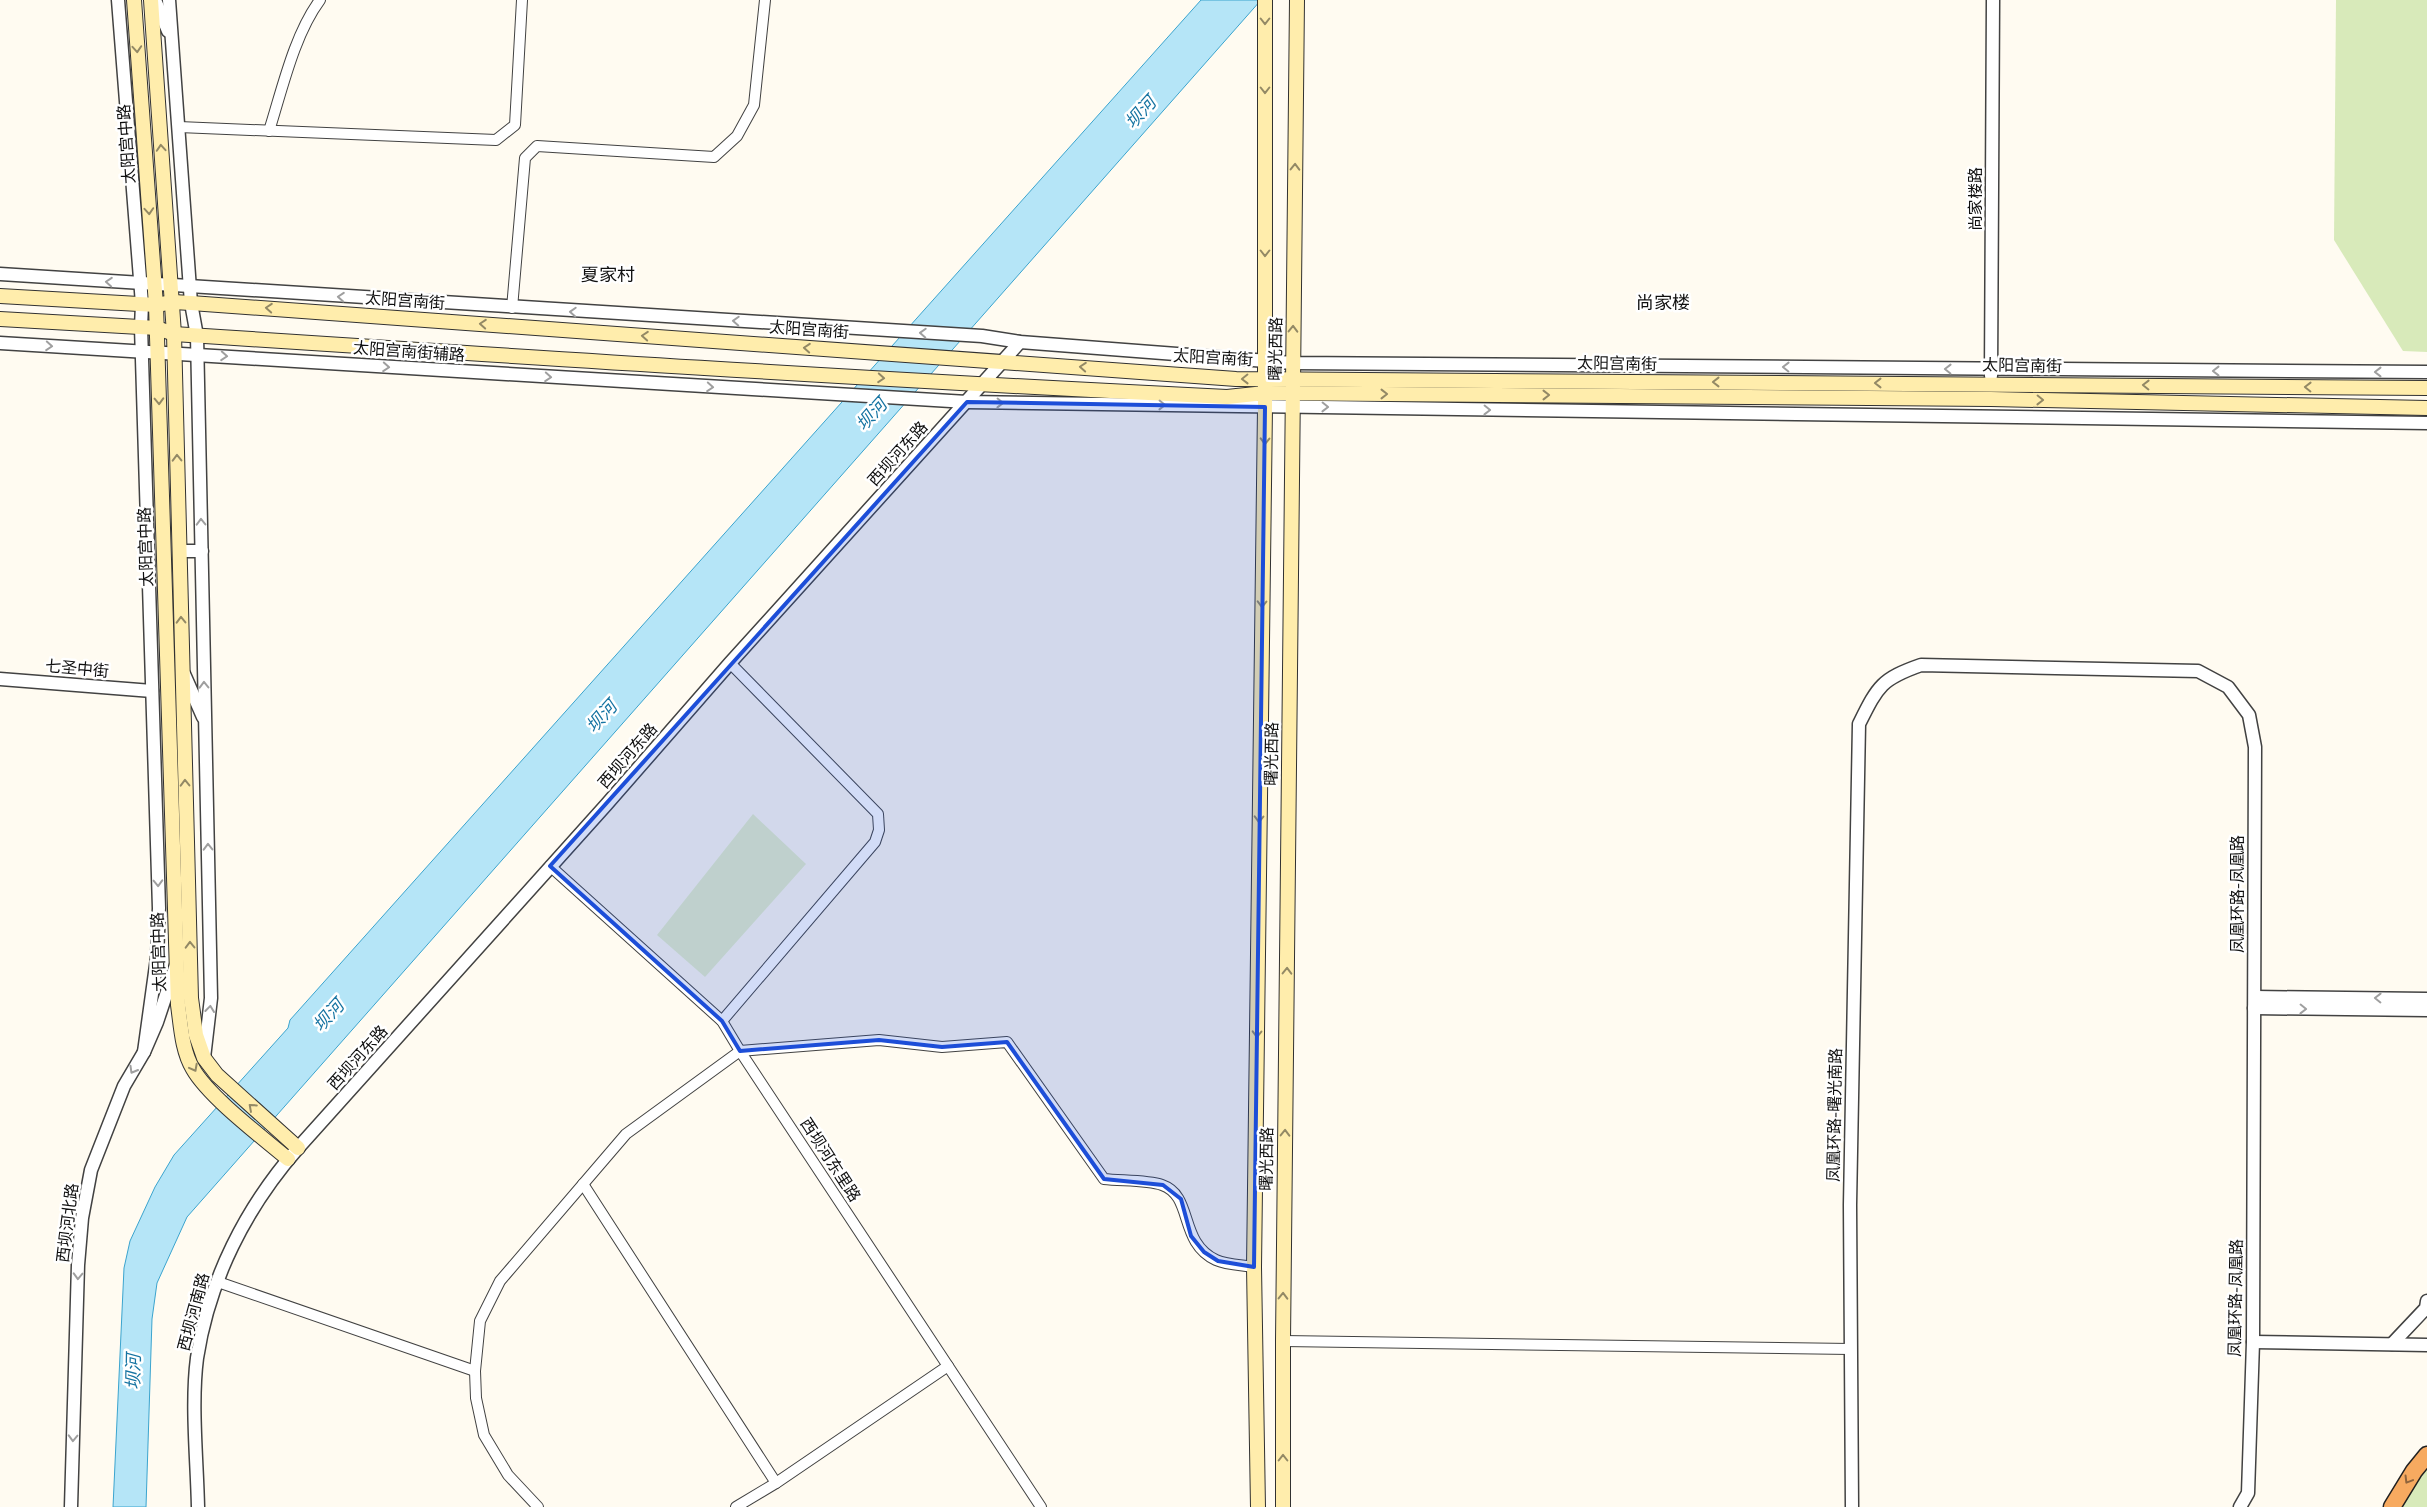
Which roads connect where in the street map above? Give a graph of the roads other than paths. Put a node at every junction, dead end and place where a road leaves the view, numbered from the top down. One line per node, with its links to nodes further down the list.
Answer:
1 (118, 0): 12 (street, 太阳宫中路)
2 (128, 0): 12 (street)
3 (134, 0): 18 (main road, 太阳宫中路, one-way to 18)
4 (153, 0): 13 (street); 19 (main road, 太阳宫中路, one-way to 4)
5 (169, 0): 13 (street)
6 (320, 0): 15 (street)
7 (522, 0): 15 (street)
8 (765, 0): 26 (street)
9 (1265, 0): 39 (main road, 曙光西路, one-way to 39)
10 (1993, 0): 41 (street, 尚家楼路)
11 (1299, 3): 40 (main road, 曙光西路, one-way to 11)
12 (121, 40): 17 (street, 太阳宫中路)
13 (172, 40): 14 (street)
14 (179, 127): 15 (street); 20 (street)
15 (269, 131)
16 (0, 274): 17 (street, 太阳宫南街, one-way to 16)
17 (140, 284): 18 (street, 太阳宫南街); 24 (street, 太阳宫中路)
18 (154, 284): 19 (street, 太阳宫南街); 25 (main road, 太阳宫中路)
19 (172, 286): 20 (street, 太阳宫南街); 22 (main road, 太阳宫中路)
20 (190, 287): 23 (street); 26 (street, 太阳宫南街, one-way to 20)
21 (0, 296): 24 (main road, 太阳宫南街)
22 (173, 302): 23 (main road, 太阳宫南街); 25 (main road, 太阳宫南街); 30 (main road, 太阳宫中路)
23 (191, 303): 31 (street); 38 (main road, 太阳宫南街, one-way to 23)
24 (142, 304): 25 (main road, 太阳宫南街); 28 (street, 太阳宫中路)
25 (156, 305): 29 (main road, 太阳宫中路)
26 (512, 308): 33 (street, 太阳宫南街, one-way to 26)
27 (0, 319): 28 (main road)
28 (141, 327): 29 (main road, 太阳宫南街); 34 (street, 太阳宫中路)
29 (157, 328): 30 (main road, 太阳宫南街); 35 (main road, 太阳宫中路)
30 (174, 334): 31 (main road, 太阳宫南街); 36 (main road, 太阳宫中路)
31 (197, 336): 37 (street); 46 (main road, 太阳宫南街, one-way to 46)
32 (0, 342): 34 (street, 太阳宫南街辅路, one-way to 34)
33 (1020, 342): 38 (street, 西坝河东路); 39 (street, 太阳宫南街)
34 (141, 351): 35 (street, 太阳宫南街辅路); 61 (street, 太阳宫中路)
35 (158, 352): 36 (street, 太阳宫南街辅路); 57 (main road, 太阳宫中路, one-way to 57)
36 (175, 353): 37 (street, 太阳宫南街辅路); 55 (main road, 太阳宫中路, one-way to 36)
37 (198, 355): 49 (street, 太阳宫南街辅路, one-way to 49); 56 (street, one-way to 37)
38 (1004, 361): 43 (main road, 太阳宫南街, one-way to 38); 46 (street, 西坝河东路)
39 (1264, 362): 40 (street, 太阳宫南街); 43 (main road, 曙光西路)
40 (1293, 363): 41 (street, 太阳宫南街, one-way to 40); 44 (main road, 曙光西路)
41 (1992, 369): 42 (street, 太阳宫南街, one-way to 41); 45 (street, 尚家楼路)
42 (2427, 372)
43 (1265, 378): 44 (main road, 太阳宫南街); 50 (main road, 曙光西路)
44 (1294, 378): 45 (main road, 太阳宫南街, one-way to 44); 51 (main road, 曙光西路)
45 (1991, 384): 47 (main road, 太阳宫南街, one-way to 45); 48 (street, 尚家楼路)
46 (982, 385): 50 (main road, 太阳宫南街); 52 (street, 西坝河东路)
47 (2427, 388)
48 (1991, 399): 51 (main road, 太阳宫南街, one-way to 48); 53 (main road, 太阳宫南街, one-way to 53)
49 (916, 400): 52 (street, 太阳宫南街)
50 (1265, 400): 51 (main road, 太阳宫南街); 52 (street, 太阳宫南街, one-way to 50); 77 (main road, 曙光西路, one-way to 77)
51 (1293, 400): 54 (street, 太阳宫南街, one-way to 54); 80 (main road, 曙光西路, one-way to 51)
52 (967, 402): 58 (street, 西坝河东路)
53 (2427, 408)
54 (2427, 423)
55 (180, 551): 56 (street); 59 (main road, 太阳宫中路, one-way to 55)
56 (202, 551): 62 (street, one-way to 56)
57 (167, 656): 64 (street); 66 (main road, 太阳宫中路)
58 (730, 663): 65 (street, 西坝河东路); 70 (street)
59 (183, 672): 62 (street); 73 (main road, 太阳宫中路, one-way to 59)
60 (0, 679): 61 (street, 七圣中街)
61 (152, 691): 64 (street, 太阳宫中路)
62 (205, 722): 73 (street, one-way to 62)
63 (1859, 724): 68 (street, 凤凰环路-凤凰路); 84 (street, 凤凰环路-曙光南路)
64 (153, 730): 72 (street, 太阳宫中路, one-way to 72)
65 (550, 866): 70 (street, 西坝河东里路); 74 (street, 西坝河东路)
66 (177, 961): 72 (street, 西坝河北路); 75 (main road, 太阳宫中路, one-way to 75)
67 (2427, 999): 68 (street, one-way to 68)
68 (2254, 1002): 69 (street, one-way to 69); 81 (street, 凤凰环路-凤凰路)
69 (2427, 1010)
70 (722, 1021): 71 (street, 西坝河东里路)
71 (740, 1051): 76 (street); 77 (street); 85 (street, 西坝河东里路)
72 (144, 1052): 89 (street, 西坝河北路, one-way to 89)
73 (204, 1058): 74 (main road, 太阳宫中路, one-way to 73)
74 (293, 1144): 75 (street, 西坝河南路)
75 (288, 1159): 78 (street, 西坝河南路)
76 (583, 1184): 86 (street); 88 (street)
77 (1254, 1267): 94 (main road, 曙光西路)
78 (218, 1282): 86 (street); 90 (street, 西坝河南路)
79 (2427, 1301): 82 (street)
80 (1283, 1341): 84 (street); 95 (main road, 曙光西路, one-way to 80)
81 (2253, 1342): 82 (street); 97 (street, 凤凰环路-凤凰路)
82 (2392, 1344): 83 (street)
83 (2427, 1345)
84 (1851, 1348): 96 (street, 凤凰环路-曙光南路)
85 (948, 1366): 88 (street); 93 (street, 西坝河东里路)
86 (475, 1371): 91 (street)
87 (2427, 1455): 98 (highway, one-way to 98)
88 (776, 1484): 92 (street)
89 (71, 1507)
90 (198, 1507)
91 (538, 1507)
92 (736, 1507)
93 (1041, 1507)
94 (1258, 1507)
95 (1283, 1507)
96 (1852, 1507)
97 (2240, 1507)
98 (2392, 1507)

